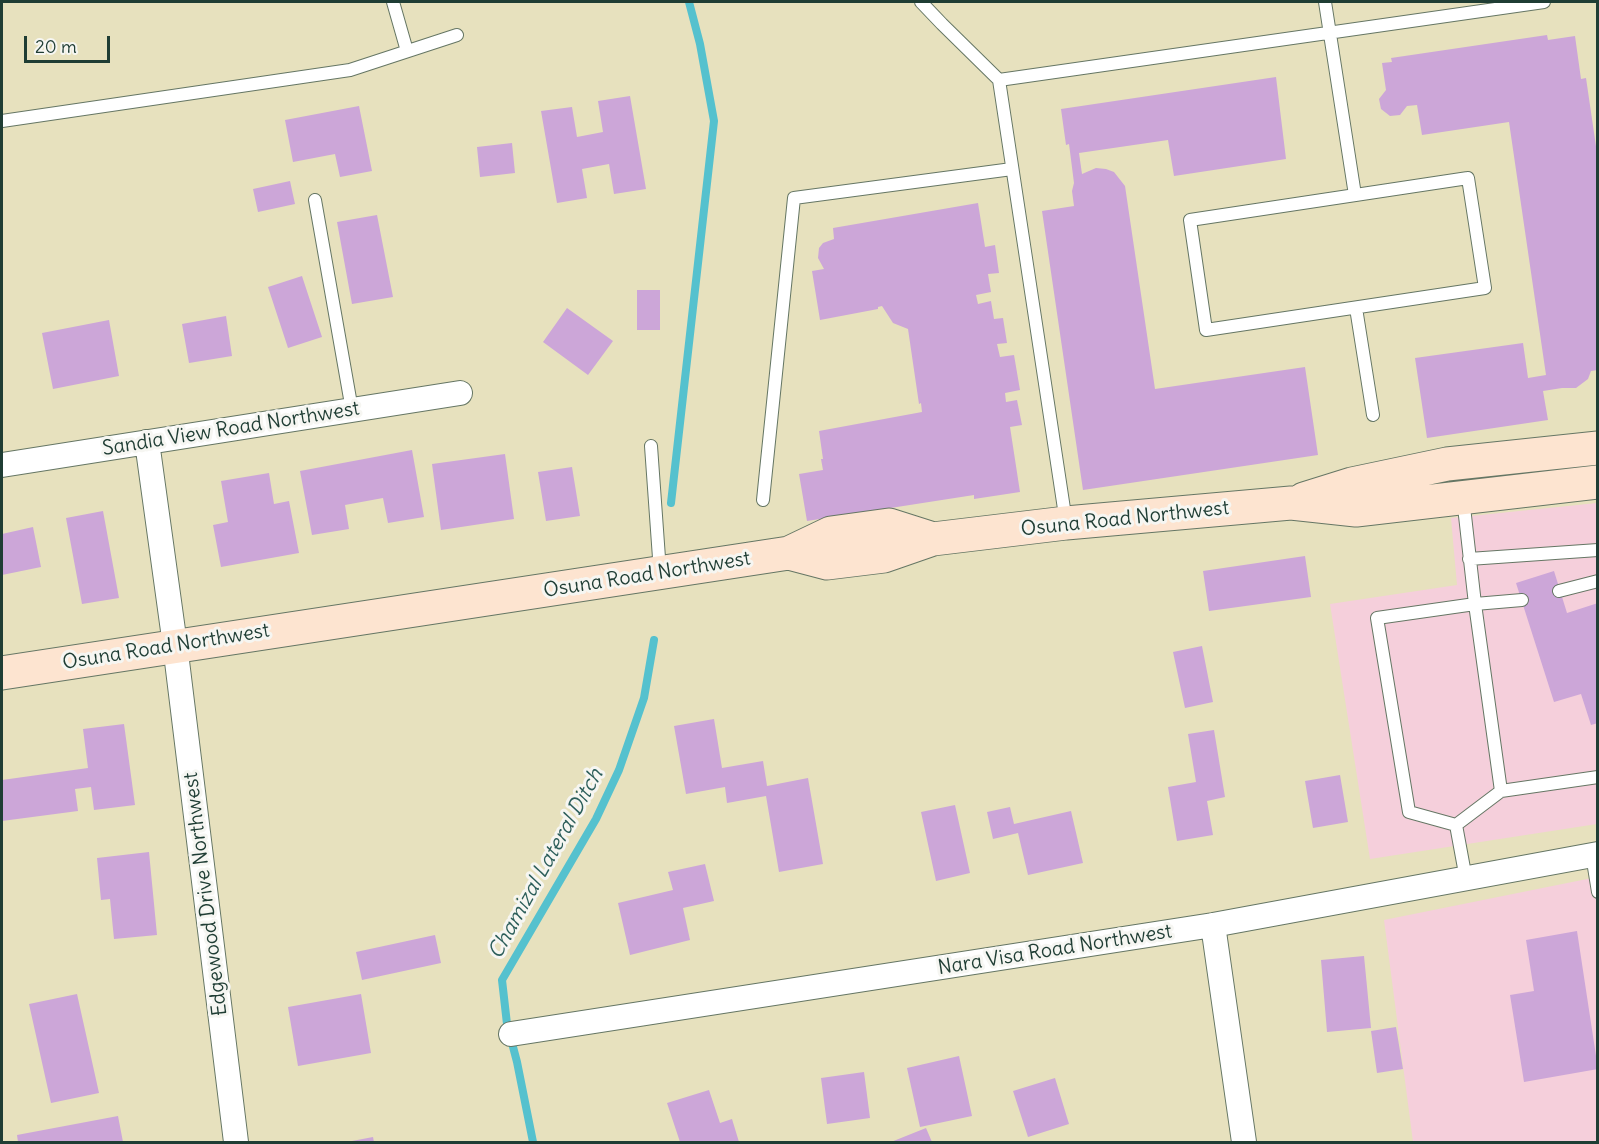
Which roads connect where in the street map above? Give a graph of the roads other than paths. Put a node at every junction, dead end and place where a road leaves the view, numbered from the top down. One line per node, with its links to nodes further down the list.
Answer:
1 (393, 2): 7 (lane)
2 (921, 2): 8 (lane)
3 (1325, 2): 5 (lane)
4 (1544, 2): 5 (lane)
5 (1330, 33): 8 (lane); 11 (lane)
6 (457, 35): 7 (lane)
7 (407, 51): 9 (lane)
8 (999, 80): 10 (lane)
9 (2, 122)
10 (1012, 169): 23 (lane); 25 (lane)
11 (1355, 195): 13 (lane); 13 (lane)
12 (315, 200): 15 (lane)
13 (1356, 308): 16 (lane)
14 (460, 393): 15 (street, Sandia View Road Northwest)
15 (352, 410): 17 (street, Sandia View Road Northwest)
16 (1373, 415)
17 (147, 442): 20 (street, Sandia View Road Northwest); 33 (street, Edgewood Drive Northwest)
18 (651, 446): 28 (lane)
19 (1598, 448): 24 (main road, Osuna Road Northwest)
20 (2, 465)
21 (1598, 482): 22 (main road, Osuna Road Northwest)
22 (1463, 496): 24 (main road, Osuna Road Northwest); 27 (lane)
23 (764, 500)
24 (1291, 503): 25 (main road, Osuna Road Northwest)
25 (1066, 524): 28 (main road, Osuna Road Northwest)
26 (1598, 550): 27 (lane)
27 (1469, 559): 32 (lane)
28 (660, 574): 33 (main road, Osuna Road Northwest)
29 (1598, 581): 30 (lane)
30 (1559, 591)
31 (1522, 600): 32 (lane)
32 (1475, 604): 36 (lane); 37 (lane)
33 (175, 645): 34 (main road, Osuna Road Northwest); 43 (street, Edgewood Drive Northwest)
34 (2, 673)
35 (1598, 777): 36 (lane)
36 (1501, 791): 37 (lane)
37 (1456, 825): 39 (lane)
38 (1595, 854): 39 (street, Nara Visa Road Northwest); 40 (lane)
39 (1466, 879): 41 (street, Nara Visa Road Northwest)
40 (1598, 892)
41 (1213, 926): 42 (street, Nara Visa Road Northwest); 44 (street)
42 (511, 1034)
43 (236, 1143)
44 (1244, 1143)

